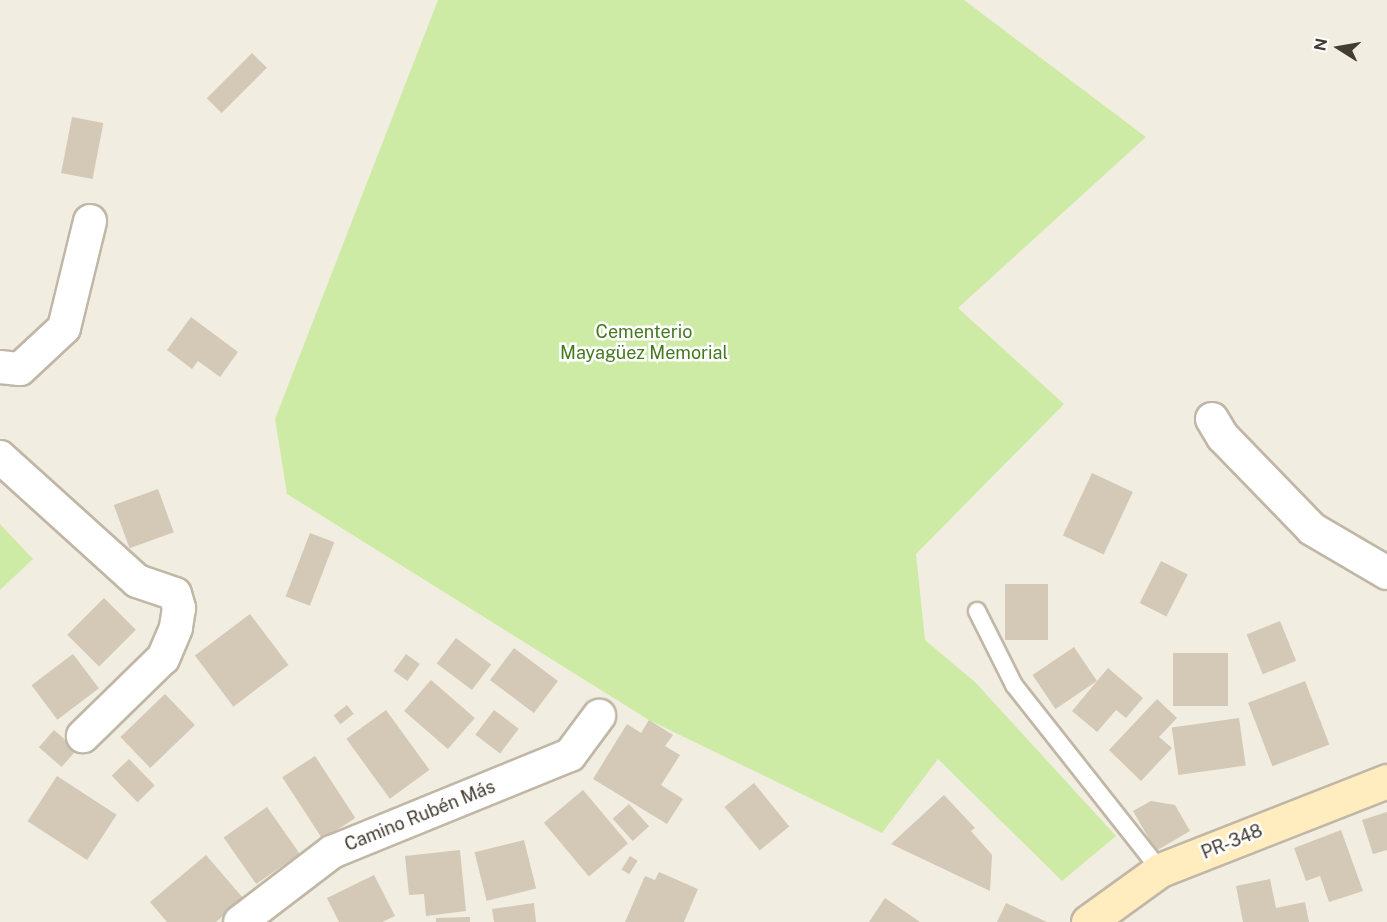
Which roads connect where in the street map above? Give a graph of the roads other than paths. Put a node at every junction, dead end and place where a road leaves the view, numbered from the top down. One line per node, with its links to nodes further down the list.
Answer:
1 (90, 220): 2 (street)
2 (0, 367)
3 (1212, 419): 5 (street)
4 (0, 457): 8 (street)
5 (1387, 573)
6 (976, 611): 10 (lane)
7 (599, 716): 11 (street, Camino Rubén Más)
8 (83, 736)
9 (1387, 781): 10 (street, PR-348 / PR-348)
10 (1160, 870): 12 (street, PR-348 / PR-348)
11 (240, 922)
12 (1088, 922)

